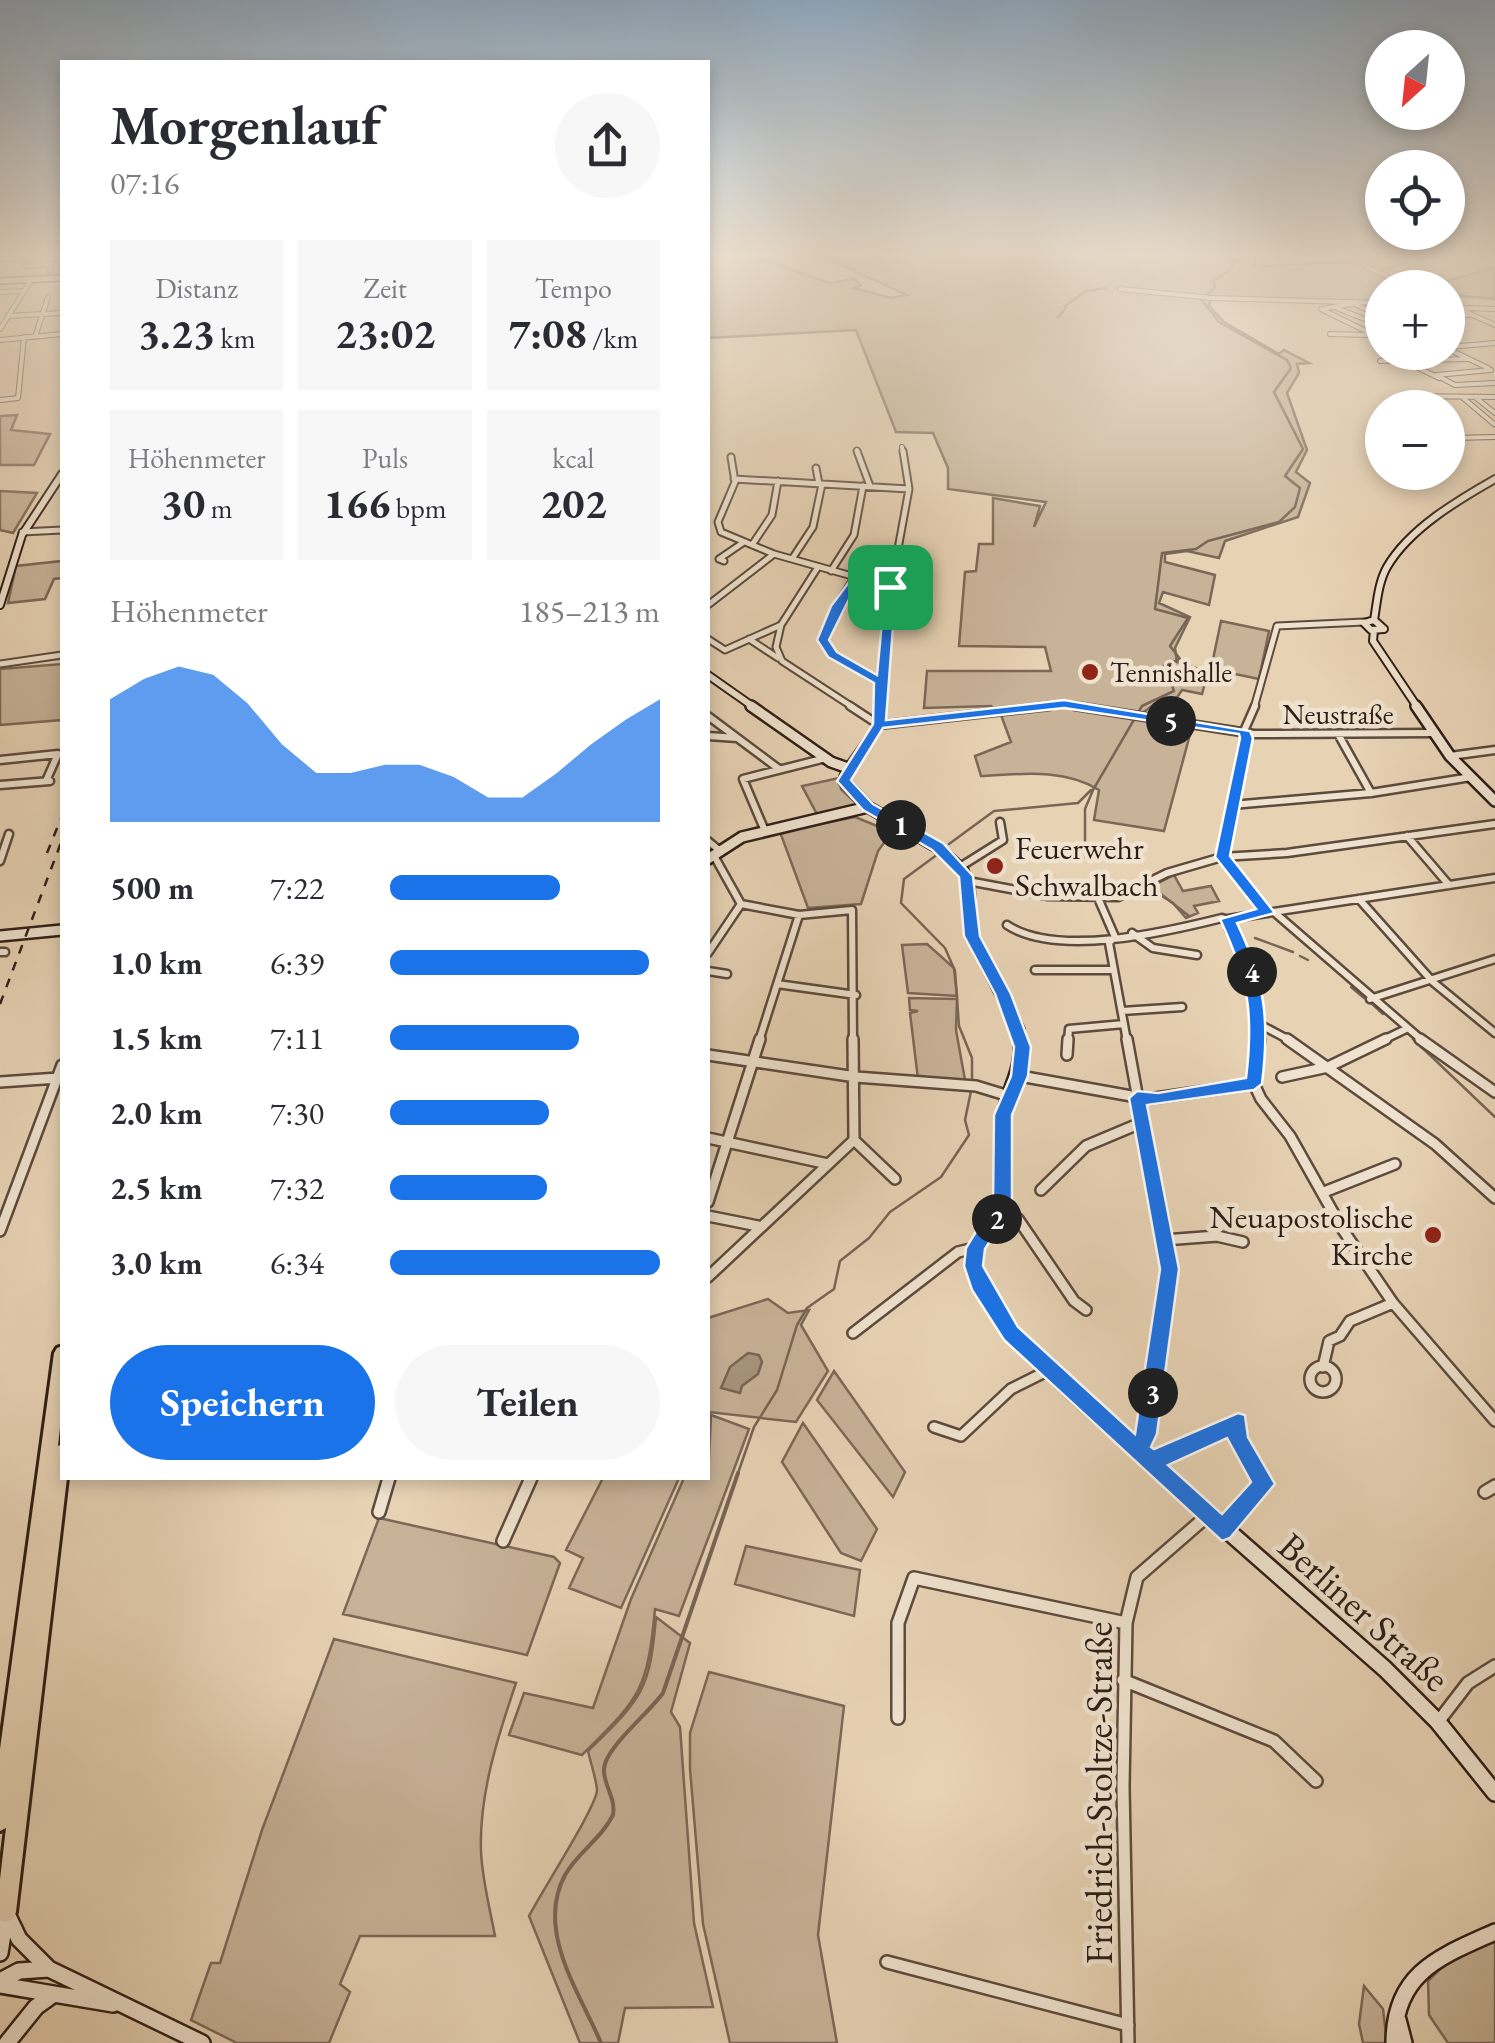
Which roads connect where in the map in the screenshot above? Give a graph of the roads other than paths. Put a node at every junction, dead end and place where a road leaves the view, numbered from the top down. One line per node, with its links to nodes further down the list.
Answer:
1 (22, 352): 11 (street)
2 (1465, 357): 4 (street)
3 (1465, 359): 4 (street)
4 (1468, 359): 6 (street)
5 (1422, 370): 9 (street)
6 (1493, 371): 7 (street)
7 (1495, 383)
8 (1465, 397): 9 (street)
9 (1474, 397): 10 (street); 13 (street)
10 (1495, 397)
11 (0, 400)
12 (1465, 400): 14 (street)
13 (1495, 413)
14 (1494, 424)
15 (1465, 436): 16 (street)
16 (1495, 437)
17 (902, 447): 29 (street)
18 (857, 450): 28 (street)
19 (731, 457): 23 (street)
20 (768, 467): 24 (street)
21 (816, 468): 27 (street)
22 (60, 476): 31 (street)
23 (734, 479): 24 (street); 32 (street)
24 (770, 481): 25 (street)
25 (778, 482): 27 (street); 33 (street)
26 (1490, 483): 43 (street)
27 (820, 484): 28 (street); 35 (street)
28 (867, 486): 29 (street); 38 (street)
29 (909, 489): 40 (street)
30 (60, 530): 31 (street)
31 (22, 532): 42 (street)
32 (744, 542): 33 (street); 36 (street)
33 (752, 546): 34 (street)
34 (774, 554): 35 (street); 41 (street)
35 (792, 559): 37 (street)
36 (724, 561)
37 (818, 567): 38 (street); 44 (street)
38 (832, 571): 39 (street)
39 (855, 577): 40 (street); 51 (street)
40 (890, 587): 51 (street)
41 (710, 603)
42 (0, 605)
43 (1367, 624): 54 (street); 55 (street)
44 (781, 625): 45 (street); 48 (street)
45 (749, 639): 46 (street); 48 (street)
46 (710, 640)
47 (60, 656): 49 (street)
48 (782, 661): 53 (street)
49 (0, 664)
50 (710, 676): 62 (street)
51 (880, 682): 53 (street)
52 (710, 718): 58 (street)
53 (879, 724): 54 (street, Neustraße); 64 (street)
54 (1244, 731): 56 (street, Neustraße); 70 (street)
55 (1432, 733): 56 (street, Neustraße); 61 (street)
56 (1338, 734): 68 (street)
57 (710, 736): 58 (street)
58 (737, 738): 65 (street)
59 (1495, 750): 61 (street)
60 (60, 754): 63 (street); 67 (street)
61 (1450, 756): 66 (street)
62 (826, 758): 64 (street); 65 (street)
63 (0, 760)
64 (848, 768): 71 (street)
65 (779, 770): 74 (street)
66 (1472, 777): 68 (street); 69 (street)
67 (0, 786)
68 (1371, 793): 70 (street)
69 (1495, 800)
70 (1232, 805): 78 (street)
71 (868, 807): 74 (street); 80 (street)
72 (1000, 822): 80 (street)
73 (1495, 824): 76 (street)
74 (764, 831): 77 (street)
75 (9, 834): 79 (street)
76 (1408, 836): 78 (street); 83 (street)
77 (713, 854): 86 (street)
78 (1222, 857): 84 (street); 87 (street)
79 (0, 861)
80 (960, 867): 82 (street)
81 (1495, 878): 83 (street)
82 (968, 880): 84 (street); 118 (street)
83 (1450, 885): 85 (street)
84 (1098, 898): 94 (street)
85 (1359, 899): 87 (street); 102 (street)
86 (741, 904): 88 (street); 95 (street)
87 (1271, 912): 89 (street); 106 (street)
88 (800, 915): 103 (street); 104 (street)
89 (1225, 922): 92 (street); 111 (street)
90 (1007, 926): 94 (street)
91 (60, 930): 93 (street)
92 (1132, 934): 94 (street); 96 (street)
93 (0, 936)
94 (1114, 936): 100 (street)
95 (710, 950)
96 (1198, 955)
97 (1495, 959): 102 (street)
98 (710, 970): 101 (street)
99 (1035, 970): 100 (street)
100 (1114, 970): 109 (street)
101 (727, 974)
102 (1433, 982): 106 (street); 113 (street)
103 (777, 984): 104 (street); 116 (street)
104 (856, 995): 120 (street)
105 (1162, 998): 108 (street)
106 (1370, 1000): 112 (street)
107 (1182, 1007): 108 (street)
108 (1157, 1008): 109 (street)
109 (1122, 1010): 110 (street)
110 (1124, 1024): 114 (street); 126 (street)
111 (1259, 1024): 117 (street); 123 (street)
112 (1406, 1030): 117 (street); 124 (street)
113 (1495, 1033)
114 (1067, 1055)
115 (710, 1056): 116 (street)
116 (752, 1062): 120 (street); 130 (street)
117 (1328, 1067): 121 (street); 137 (street)
118 (1020, 1076): 125 (street); 126 (street)
119 (60, 1077): 122 (street); 141 (street)
120 (856, 1078): 125 (street); 129 (street)
121 (1282, 1078)
122 (0, 1082)
123 (1254, 1084): 126 (street); 135 (street)
124 (1495, 1092)
125 (1010, 1096): 138 (street)
126 (1137, 1098): 127 (street)
127 (1142, 1122): 134 (street); 142 (street)
128 (710, 1138): 130 (street)
129 (854, 1140): 131 (street); 133 (street)
130 (726, 1142): 131 (street); 136 (street)
131 (828, 1164): 140 (street)
132 (1395, 1164): 135 (street)
133 (895, 1179)
134 (1042, 1190)
135 (1324, 1192): 146 (street)
136 (710, 1195)
137 (1495, 1198)
138 (1002, 1206): 144 (street); 147 (street)
139 (710, 1216): 140 (street)
140 (758, 1226): 145 (street)
141 (0, 1231)
142 (1164, 1240): 143 (street); 154 (street)
143 (1244, 1242)
144 (976, 1248): 148 (street); 151 (street, Berliner Straße)
145 (710, 1275)
146 (1393, 1303): 149 (street); 152 (street)
147 (1086, 1310)
148 (853, 1333)
149 (1323, 1367)
150 (60, 1368): 170 (highway)
151 (1050, 1369): 153 (street); 154 (street, Berliner Straße)
152 (1495, 1420)
153 (934, 1426)
154 (1138, 1449): 155 (street, Berliner Straße)
155 (1151, 1461): 160 (street, Berliner Straße); 161 (street)
156 (60, 1468): 171 (highway)
157 (388, 1480): 159 (street)
158 (530, 1480): 162 (street)
159 (379, 1512)
160 (1207, 1516): 161 (street, Berliner Straße); 163 (street, Friedrich-Stoltze-Straße)
161 (1222, 1530): 167 (street, Berliner Straße)
162 (503, 1542)
163 (1126, 1623): 165 (street, Friedrich-Stoltze-Straße); 166 (street)
164 (1495, 1666): 167 (street)
165 (1123, 1680): 168 (street); 180 (street, Friedrich-Stoltze-Straße)
166 (898, 1718)
167 (1438, 1722): 169 (street, Berliner Straße)
168 (1316, 1781)
169 (1495, 1793)
170 (0, 1821)
171 (6, 1912): 173 (street); 175 (street)
172 (1495, 1932): 179 (street)
173 (0, 1953)
174 (887, 1962): 180 (street)
175 (49, 1969): 176 (street); 178 (street)
176 (0, 1983): 177 (street)
177 (55, 1993): 178 (street); 181 (street)
178 (124, 2006): 182 (street)
179 (1397, 2007): 184 (street); 185 (street)
180 (1128, 2025): 183 (street, Friedrich-Stoltze-Straße)
181 (7, 2043)
182 (202, 2043)
183 (1128, 2043)
184 (1394, 2043)
185 (1404, 2043)

